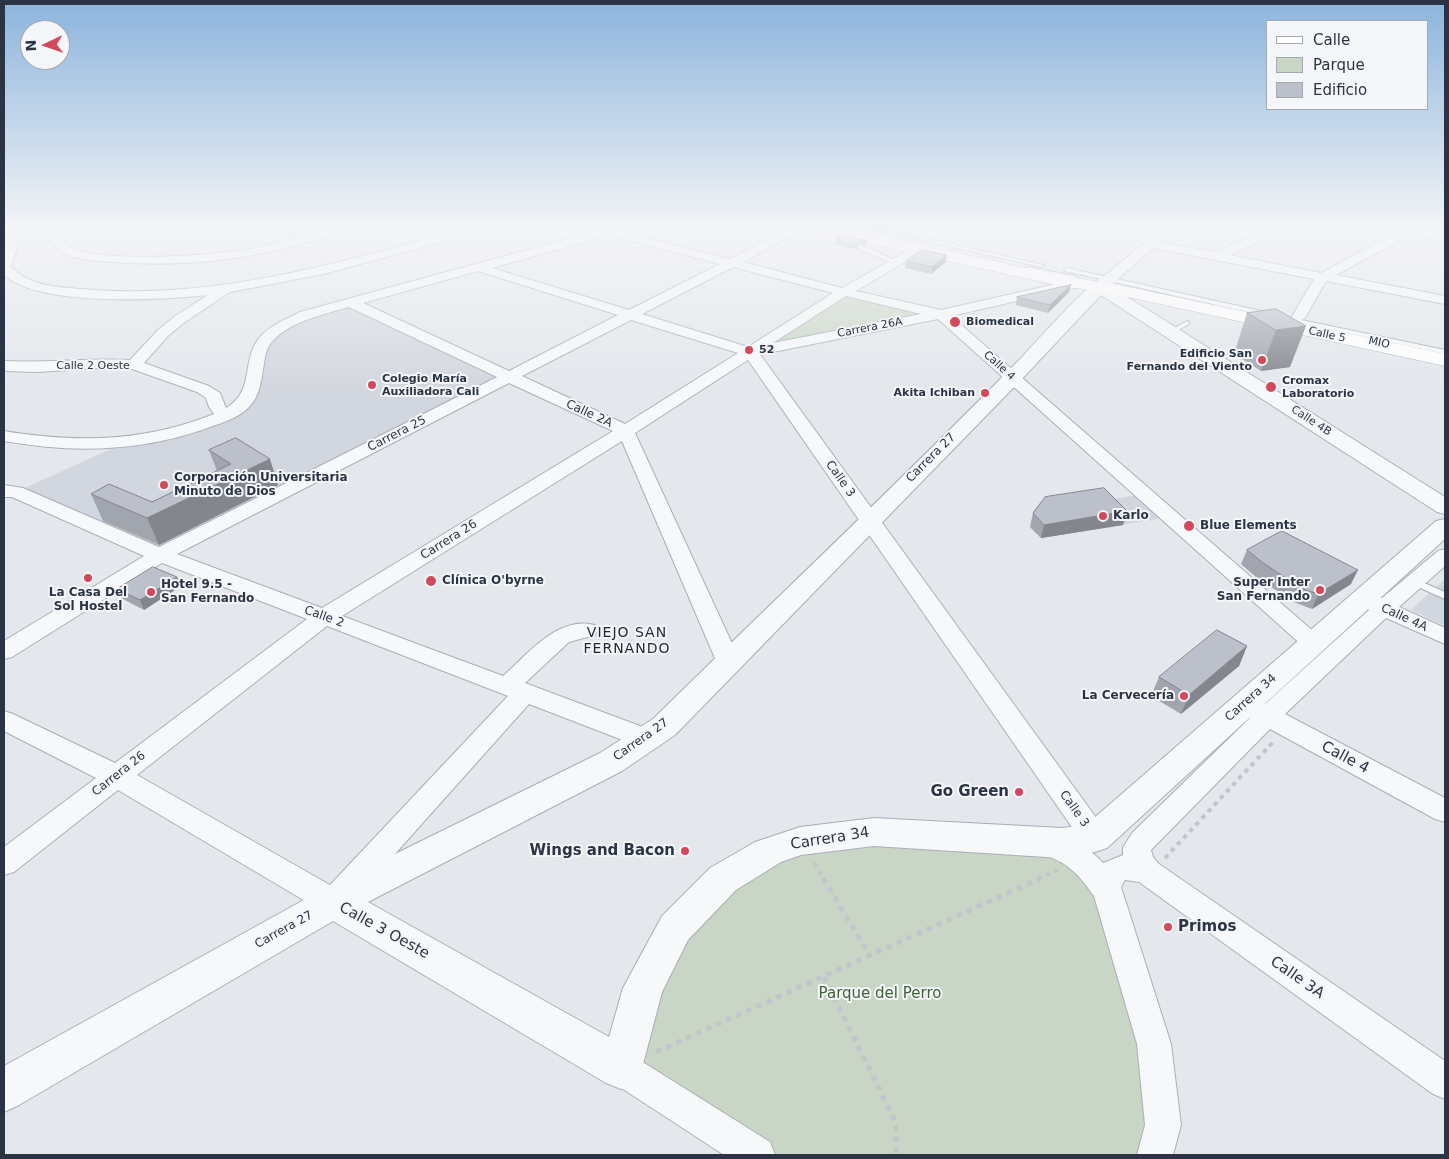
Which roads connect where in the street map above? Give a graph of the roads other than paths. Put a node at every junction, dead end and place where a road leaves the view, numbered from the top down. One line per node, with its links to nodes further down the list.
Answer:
1 (25, 283): 17 (street)
2 (262, 283): 17 (street)
3 (420, 283): 20 (street)
4 (526, 283): 22 (street)
5 (693, 283): 22 (street, Carrera 25)
6 (811, 283): 18 (street, Calle 4)
7 (859, 283): 18 (street, Carrera 26)
8 (1096, 283): 21 (street, Carrera 26A)
9 (1100, 283): 31 (street, Carrera 27)
10 (1103, 283): 36 (street, Calle 4B)
11 (1105, 283): 27 (main road, Calle 5)
12 (1106, 283): 26 (lane, MIO)
13 (1106, 283): 27 (lane, MIO)
14 (1107, 283): 23 (main road, Calle 5)
15 (1318, 283): 23 (street)
16 (1350, 283): 19 (street)
17 (226, 290): 28 (street)
18 (844, 292): 21 (street, Calle 4); 25 (street, Carrera 26)
19 (1445, 300)
20 (349, 302): 30 (street, Calle 2A); 32 (street)
21 (940, 314): 25 (street, Carrera 26A); 31 (street, Calle 4)
22 (630, 315): 25 (street); 30 (street, Carrera 25)
23 (1298, 318): 24 (main road, Calle 5)
24 (1445, 348)
25 (750, 352): 33 (street, Carrera 26); 37 (street, Calle 3)
26 (1445, 352)
27 (1445, 359)
28 (134, 365): 29 (street, Calle 2 Oeste); 32 (street, Calle 2 Oeste)
29 (4, 366)
30 (508, 377): 33 (street, Calle 2A); 39 (street, Carrera 25)
31 (1012, 378): 37 (street, Carrera 27); 47 (street, Calle 4)
32 (223, 415): 34 (street)
33 (626, 432): 44 (street, Carrera 26); 49 (street, Calle 2A)
34 (4, 436)
35 (8, 494): 39 (street, Calle 2)
36 (1445, 507)
37 (869, 520): 49 (street, Carrera 27); 56 (street, Calle 3)
38 (1445, 526): 43 (street, Carrera 34)
39 (160, 555): 44 (street, Calle 2); 48 (street, Carrera 25)
40 (1445, 555): 41 (street, Carrera 34)
41 (1415, 582): 42 (lane); 43 (street, Carrera 34)
42 (1445, 596)
43 (1374, 603): 46 (street, Calle 4A); 47 (street, Carrera 34); 51 (street, Carrera 34)
44 (324, 617): 50 (street, Calle 2); 54 (street, Carrera 26)
45 (587, 630): 50 (street)
46 (1445, 637)
47 (1313, 642): 51 (street, Carrera 34)
48 (4, 651)
49 (729, 663): 53 (street, Carrera 27)
50 (517, 689): 53 (street, Calle 2); 60 (street)
51 (1256, 709): 55 (street, Calle 4); 56 (street, Carrera 34); 58 (street, Carrera 34)
52 (4, 720): 54 (street, Calle 3 Oeste)
53 (647, 739): 60 (street, Carrera 27)
54 (116, 776): 57 (street, Carrera 26); 60 (street, Calle 3 Oeste)
55 (1445, 811)
56 (1088, 849): 59 (street); 61 (street, Carrera 34)
57 (4, 863)
58 (1149, 873): 59 (street); 62 (street, Calle 3A)
59 (1109, 895): 65 (street)
60 (333, 902): 61 (street, Calle 3 Oeste); 63 (street, Carrera 27)
61 (621, 1068): 64 (street, Calle 3 Oeste)
62 (1445, 1082)
63 (4, 1090)
64 (758, 1155)
65 (1155, 1155)

